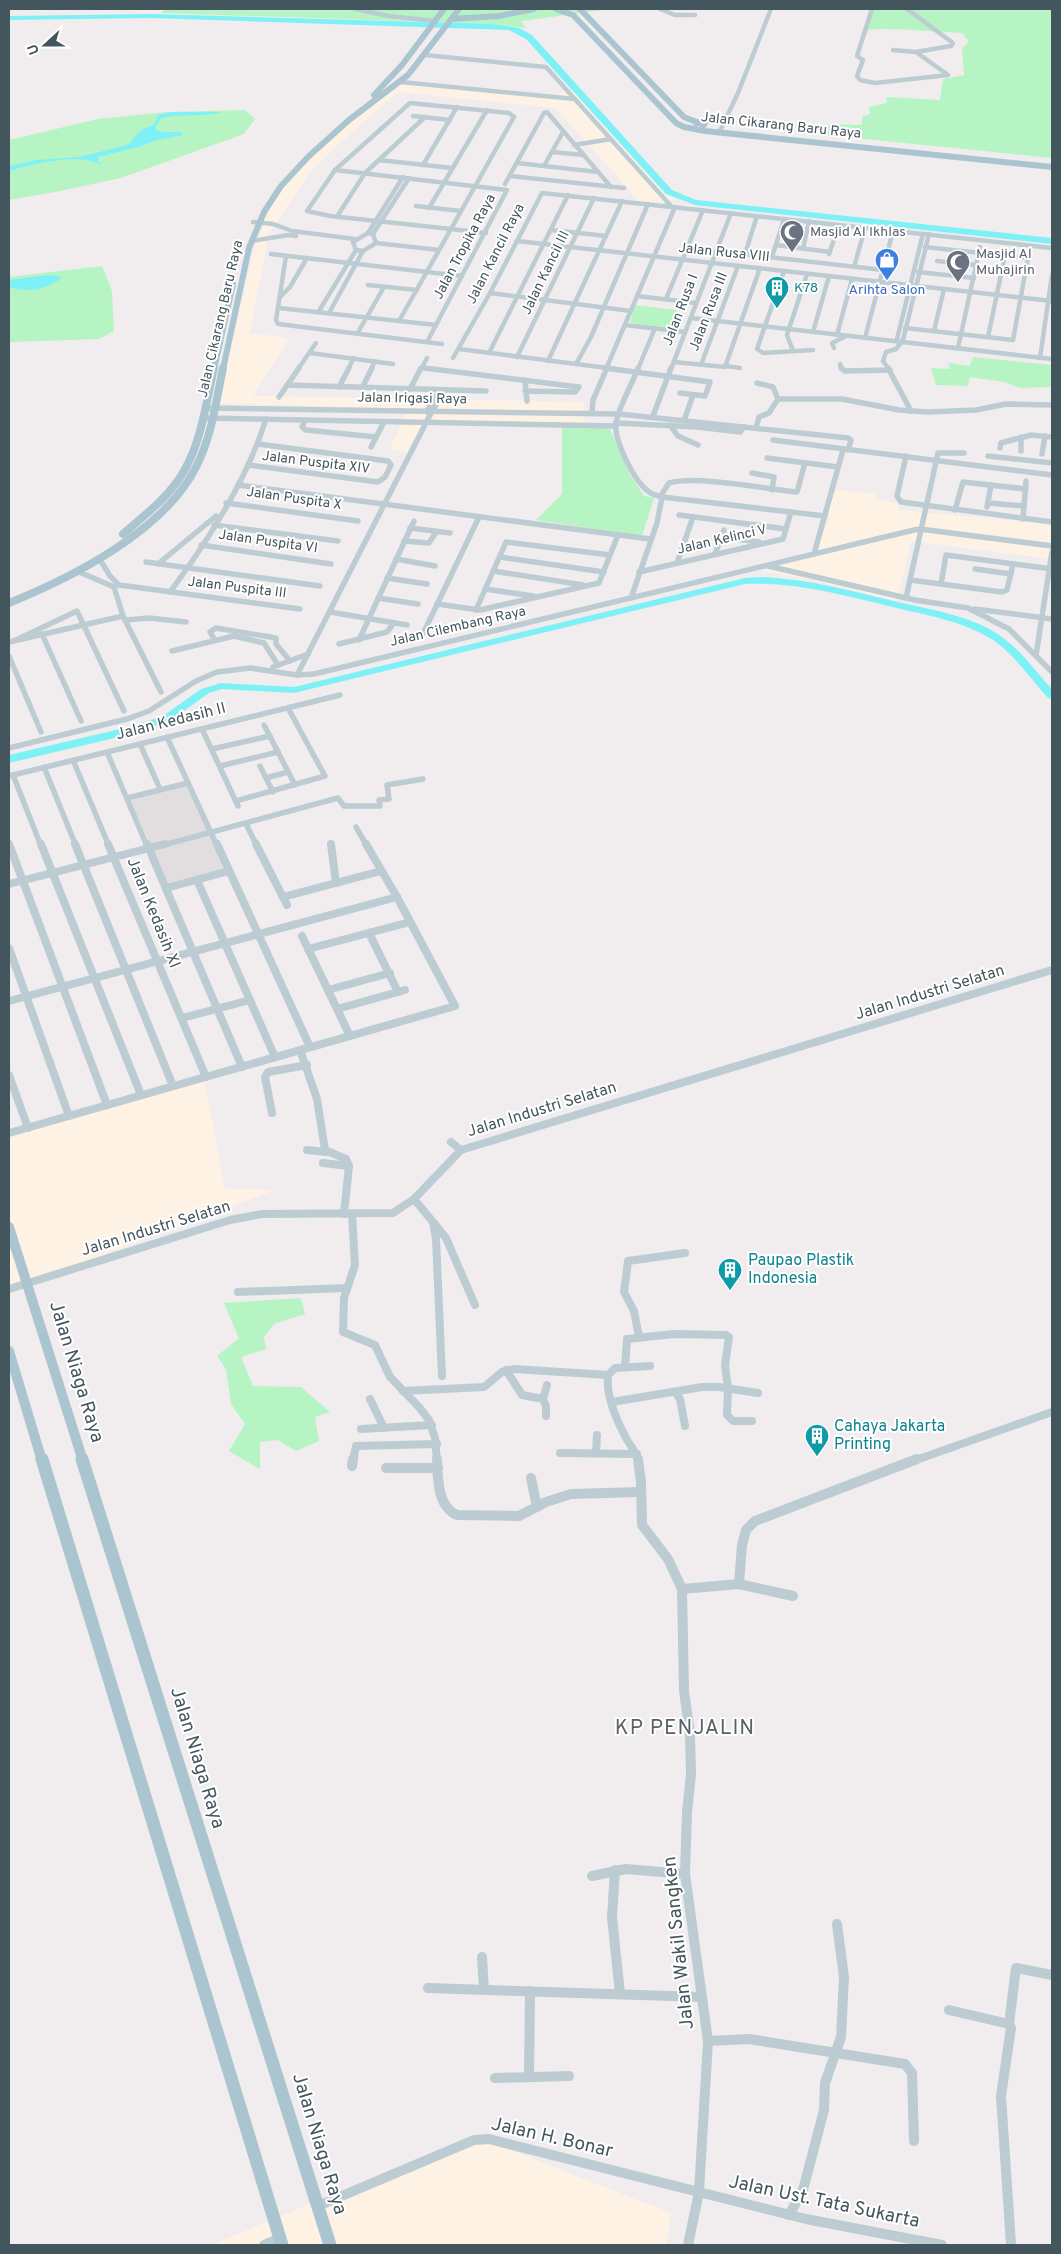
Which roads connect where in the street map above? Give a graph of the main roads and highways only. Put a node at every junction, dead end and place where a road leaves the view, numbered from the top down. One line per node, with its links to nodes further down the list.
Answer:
1 (444, 9): 14 (main road, Jalan Cikarang Baru Raya)
2 (459, 9): 3 (main road, Jalan Cikarang Baru Raya); 8 (main road, Jalan Cikarang Baru Raya)
3 (520, 9)
4 (534, 9): 8 (main road)
5 (556, 9): 7 (main road, Jalan Cikarang Baru Raya)
6 (580, 9): 10 (main road, Jalan Cikarang Baru Raya)
7 (565, 10): 11 (main road, Jalan Cikarang Baru Raya)
8 (451, 20): 14 (main road, Jalan Cikarang Baru Raya)
9 (728, 118): 10 (main road)
10 (693, 122): 11 (main road, Jalan Cikarang Baru Raya)
11 (721, 130): 12 (main road, Jalan Cikarang Baru Raya); 13 (main road, Jalan Cikarang Baru Raya)
12 (1052, 161)
13 (1052, 167)
14 (256, 223): 15 (main road, Jalan Cikarang Baru Raya)
15 (250, 238): 16 (main road, Jalan Cikarang Baru Raya); 17 (main road, Jalan Cikarang Baru Raya)
16 (202, 422): 17 (main road); 18 (main road, Jalan Cikarang Baru Raya)
17 (211, 427): 19 (main road, Jalan Cikarang Baru Raya)
18 (9, 598)
19 (9, 603)
20 (9, 1227): 23 (main road, Jalan Niaga Raya)
21 (9, 1351): 22 (main road)
22 (281, 2242)
23 (330, 2245)

